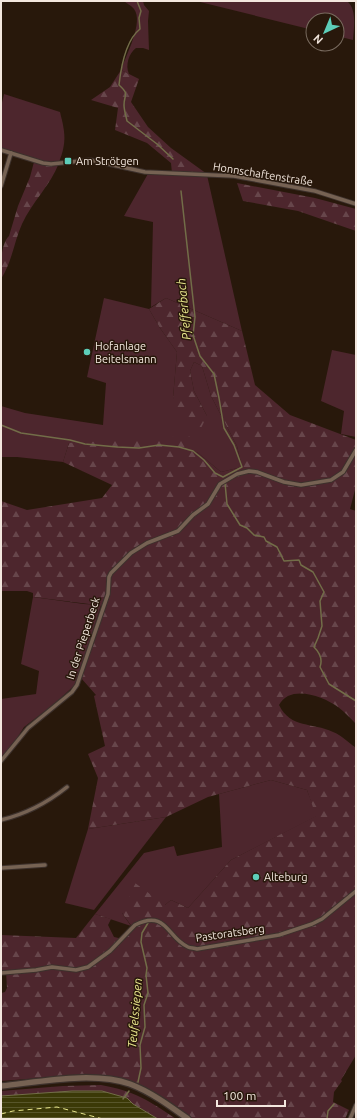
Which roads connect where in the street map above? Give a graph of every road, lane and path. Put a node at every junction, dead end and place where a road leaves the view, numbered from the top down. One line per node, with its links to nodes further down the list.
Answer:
1 (1, 150): 2 (street, Honnschaftenstraße)
2 (11, 154): 3 (street); 4 (street, Honnschaftenstraße)
3 (1, 186)
4 (356, 204)
5 (356, 450): 6 (street, In der Pieperbeck)
6 (1, 761)
7 (67, 786): 8 (street)
8 (1, 820)
9 (45, 865): 10 (street)
10 (1, 868)
11 (356, 891): 12 (street, Pastoratsberg)
12 (1, 973)
13 (1, 1086): 15 (main road)
14 (356, 1105): 16 (street)
15 (188, 1119)
16 (350, 1119)

